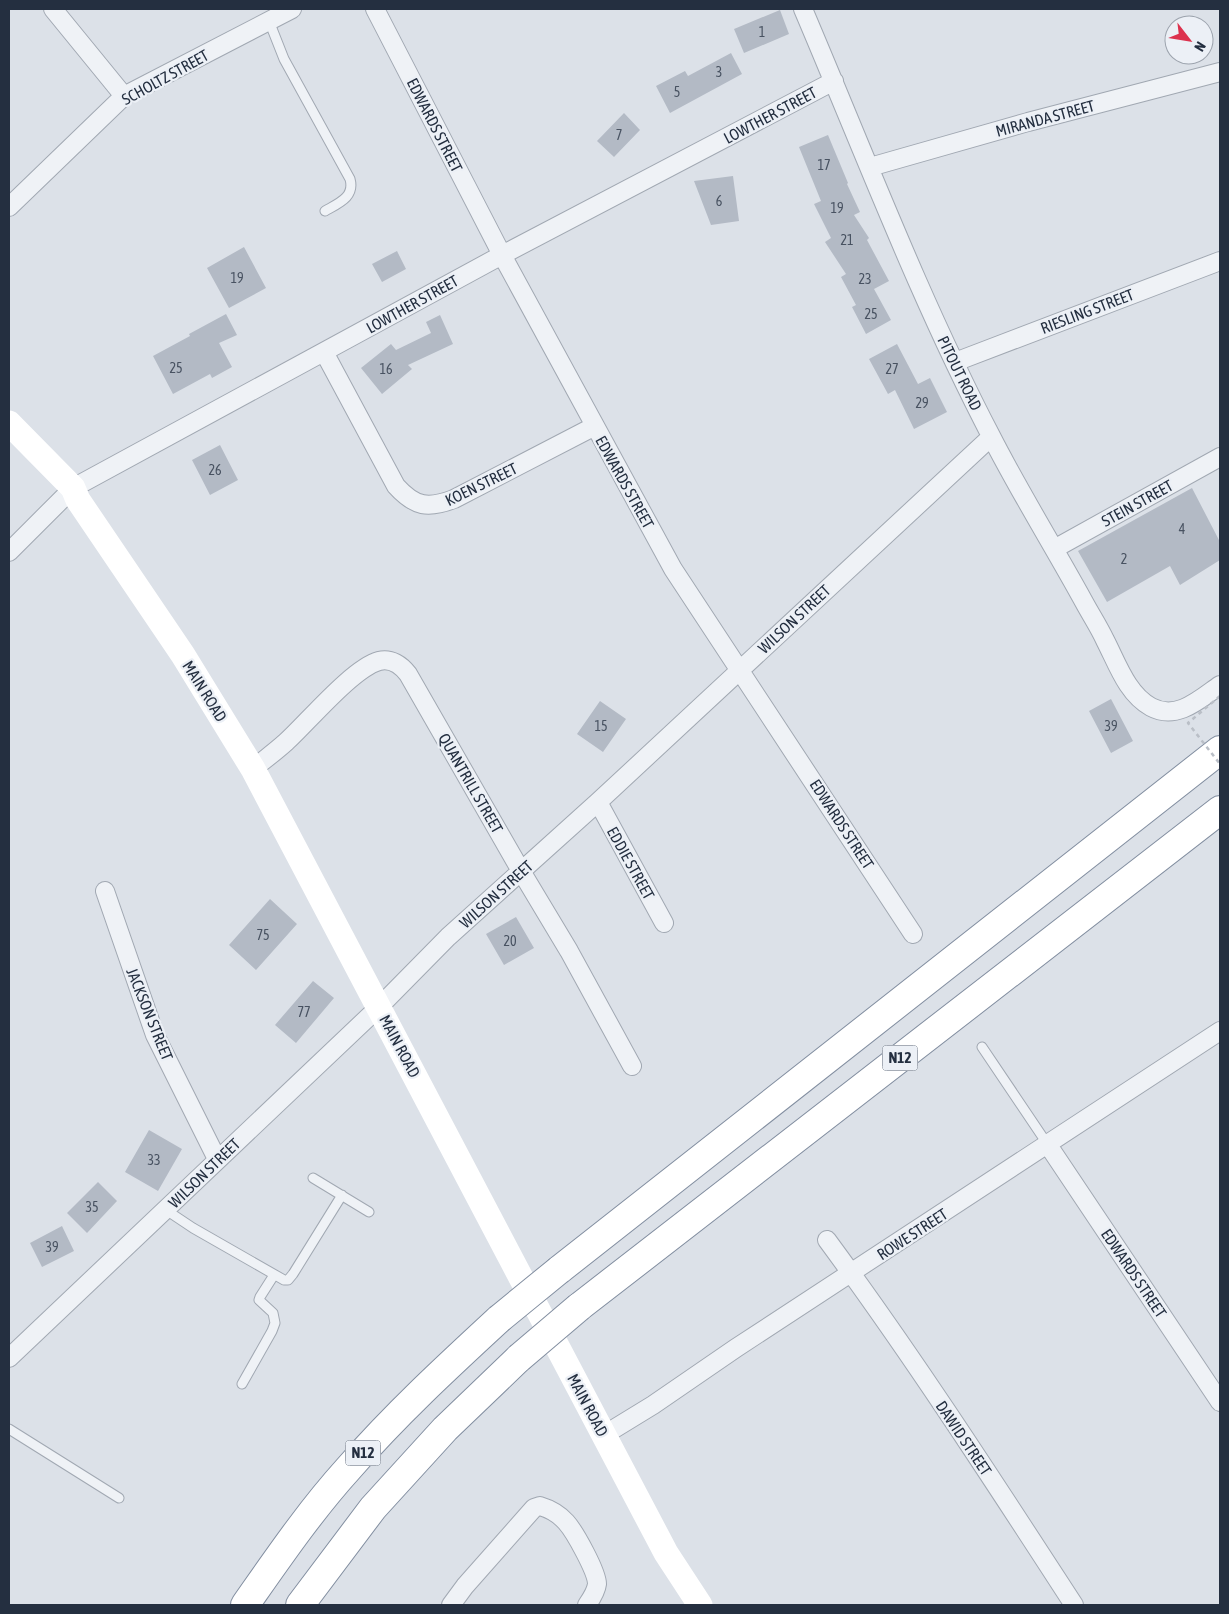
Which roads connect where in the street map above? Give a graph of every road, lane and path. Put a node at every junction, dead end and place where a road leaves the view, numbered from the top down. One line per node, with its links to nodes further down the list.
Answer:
1 (54, 9): 8 (street)
2 (292, 9): 5 (street, SCHOLTZ STREET)
3 (375, 9): 12 (street, EDWARDS STREET)
4 (803, 9): 7 (street, PITOUT ROAD)
5 (269, 21): 8 (street, SCHOLTZ STREET); 11 (lane)
6 (1220, 72): 9 (street, MIRANDA STREET)
7 (834, 82): 9 (street, PITOUT ROAD); 12 (street, LOWTHER STREET)
8 (124, 96): 10 (street, SCHOLTZ STREET)
9 (870, 167): 15 (street, PITOUT ROAD)
10 (9, 207)
11 (325, 211)
12 (502, 255): 14 (street, LOWTHER STREET); 17 (street, EDWARDS STREET)
13 (1220, 261): 15 (street, RIESLING STREET)
14 (324, 352): 17 (street, KOEN STREET); 21 (street, LOWTHER STREET)
15 (955, 362): 18 (street, PITOUT ROAD)
16 (9, 423): 21 (street, MAIN ROAD)
17 (595, 426): 24 (street, EDWARDS STREET)
18 (991, 437): 22 (street, PITOUT ROAD); 24 (street, WILSON STREET)
19 (9, 440): 21 (street, MAIN ROAD)
20 (1220, 457): 22 (street, STEIN STREET)
21 (72, 493): 23 (street, LOWTHER STREET); 29 (street, MAIN ROAD)
22 (1054, 549): 25 (street, PITOUT ROAD)
23 (9, 552)
24 (739, 670): 30 (street, WILSON STREET); 35 (street, EDWARDS STREET)
25 (1220, 685)
26 (1220, 696): 28 (path, bridge)
27 (1220, 750): 55 (highway, N12, bridge)
28 (1220, 764)
29 (253, 769): 32 (street, QUANTRILL STREET); 36 (street, MAIN ROAD)
30 (598, 802): 32 (street, WILSON STREET); 34 (street, EDDIE STREET)
31 (1220, 810): 56 (highway, N12, bridge)
32 (521, 871): 36 (street, WILSON STREET); 39 (street, QUANTRILL STREET)
33 (105, 891): 41 (street, JACKSON STREET)
34 (664, 923)
35 (913, 934)
36 (379, 1007): 41 (street, WILSON STREET); 53 (street, MAIN ROAD)
37 (1220, 1031): 40 (street, ROWE STREET)
38 (982, 1047): 40 (lane)
39 (632, 1066)
40 (1048, 1145): 47 (street, ROWE STREET); 51 (street, EDWARDS STREET)
41 (217, 1159): 44 (street, WILSON STREET)
42 (313, 1178): 43 (lane)
43 (342, 1195): 45 (lane); 48 (lane)
44 (166, 1210): 48 (lane); 49 (street, WILSON STREET)
45 (369, 1212)
46 (827, 1240): 47 (street, DAWID STREET)
47 (852, 1273): 53 (street, ROWE STREET); 60 (street, DAWID STREET)
48 (274, 1275): 50 (lane)
49 (9, 1358)
50 (242, 1384)
51 (1220, 1402)
52 (9, 1429): 54 (lane)
53 (604, 1435): 59 (street, MAIN ROAD)
54 (118, 1498)
55 (245, 1605)
56 (300, 1605)
57 (451, 1605): 58 (street)
58 (587, 1605)
59 (700, 1605)
60 (1074, 1605)

